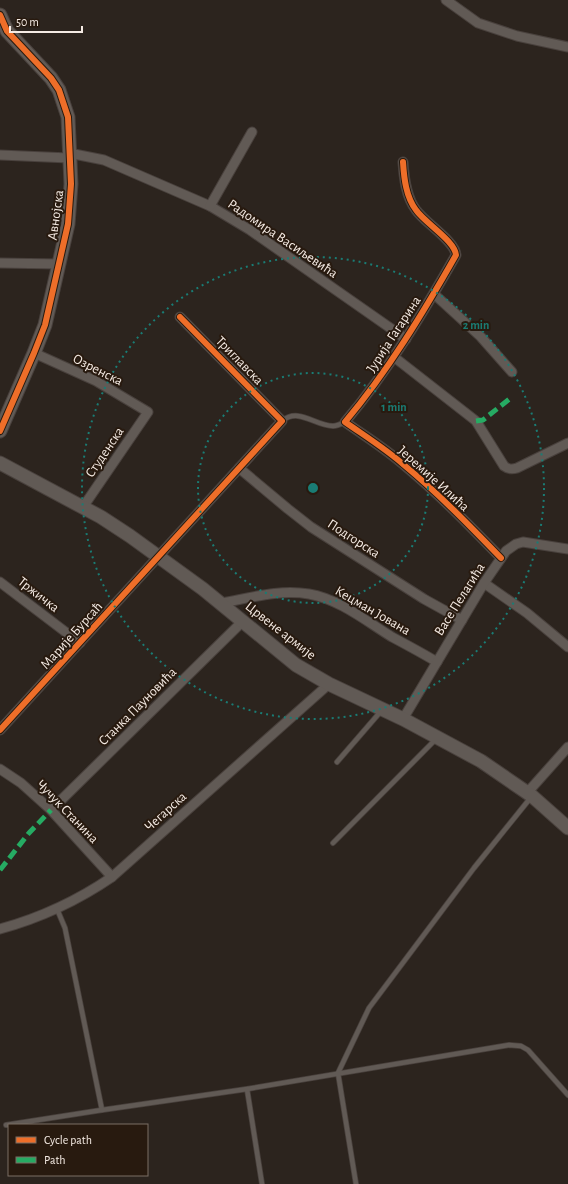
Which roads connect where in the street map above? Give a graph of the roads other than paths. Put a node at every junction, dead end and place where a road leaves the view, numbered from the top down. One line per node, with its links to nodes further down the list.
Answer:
1 (446, 0): 3 (street)
2 (0, 15): 6 (main road, Авнојска)
3 (568, 47)
4 (252, 132): 8 (street)
5 (0, 155): 6 (street, Радомира Васиљевића)
6 (69, 155): 8 (street, Радомира Васиљевића); 10 (main road, Авнојска)
7 (403, 162): 11 (street, Јурија Гагарина)
8 (210, 206): 13 (street, Радомира Васиљевића)
9 (0, 263): 10 (street)
10 (59, 264): 14 (main road, Авнојска)
11 (434, 294): 13 (street, Јурија Гагарина); 16 (street)
12 (180, 316): 18 (street, Триглавска)
13 (406, 339): 15 (street, Јурија Гагарина)
14 (34, 353): 17 (street, Озренска); 20 (main road, Авнојска)
15 (394, 357): 19 (street, Јурија Гагарина); 21 (street)
16 (512, 372)
17 (148, 412): 24 (street, Студенска)
18 (282, 421): 19 (lane); 23 (street)
19 (345, 422): 27 (street, Јеремије Илића)
20 (0, 431)
21 (568, 443)
22 (0, 463): 24 (main road, Црвене армије)
23 (239, 468): 26 (street); 31 (street, Подгорска)
24 (83, 507): 26 (main road, Црвене армије)
25 (568, 549): 27 (street, Васе Пелагића)
26 (159, 556): 30 (main road, Црвене армије); 33 (street, Марије Бурсаћ)
27 (501, 558): 29 (street, Васе Пелагића)
28 (0, 582): 33 (street, Тржичка)
29 (484, 583): 31 (street, Васе Пелагића); 34 (street)
30 (221, 604): 32 (main road, Црвене армије); 35 (street, Кецман Јована)
31 (462, 620): 35 (street, Васе Пелагића)
32 (243, 621): 36 (main road, Црвене армије); 45 (street, Станка Пауновића)
33 (80, 643): 39 (street, Марије Бурсаћ)
34 (568, 646)
35 (437, 662): 38 (street, Васе Пелагића)
36 (329, 684): 37 (main road, Црвене армије); 48 (street, Чегарска)
37 (382, 709): 38 (main road, Црвене армије); 42 (lane)
38 (403, 719): 40 (main road, Црвене армије)
39 (0, 730)
40 (438, 737): 44 (main road, Црвене армије); 47 (lane)
41 (568, 747): 44 (street)
42 (337, 762)
43 (0, 769): 45 (street, Чучук Станина)
44 (529, 795): 46 (main road, Црвене армије); 51 (lane)
45 (51, 810): 48 (street, Чучук Станина)
46 (568, 828)
47 (333, 843)
48 (112, 877): 49 (street, Чегарска)
49 (57, 909): 50 (street, Чегарска); 54 (lane)
50 (0, 929)
51 (338, 1073): 52 (lane); 53 (lane); 57 (lane)
52 (247, 1089): 54 (lane); 56 (lane)
53 (568, 1095)
54 (102, 1110): 55 (lane)
55 (12, 1124)
56 (262, 1184)
57 (356, 1184)

